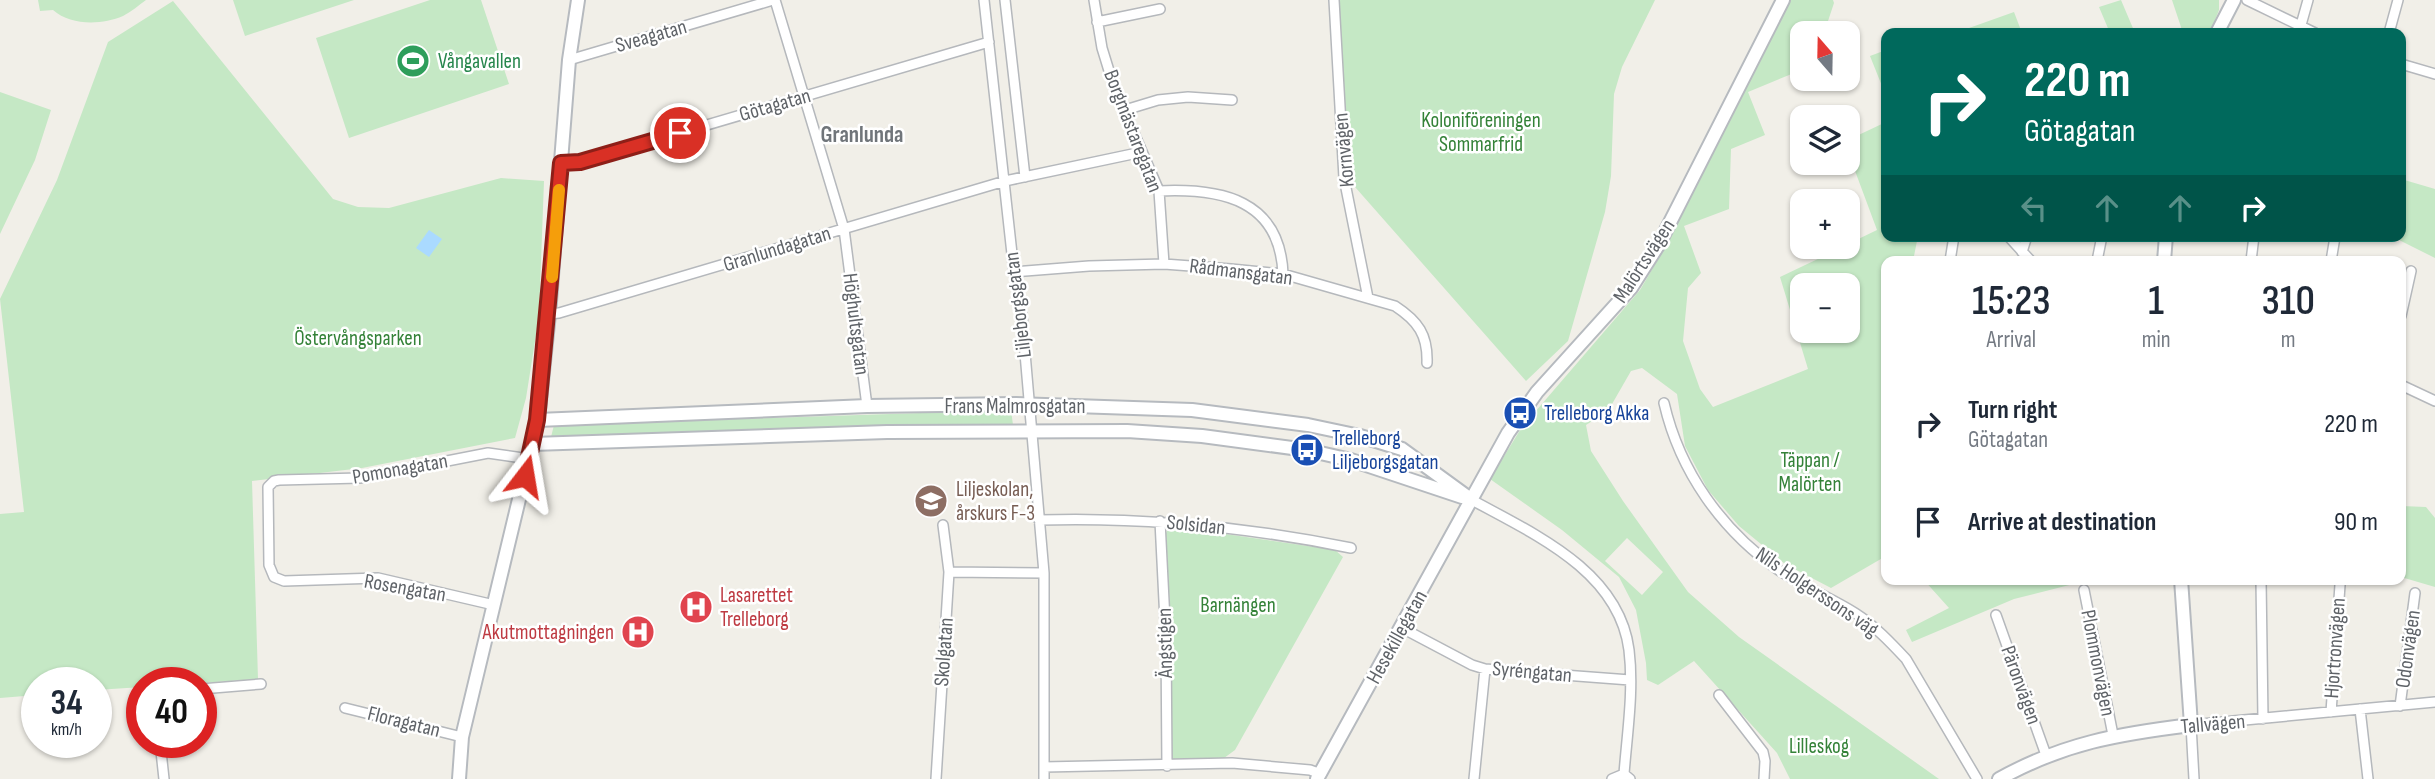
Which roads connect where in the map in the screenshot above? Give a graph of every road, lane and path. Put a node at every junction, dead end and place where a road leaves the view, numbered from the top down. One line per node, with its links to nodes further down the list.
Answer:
1 (578, 0): 19 (street)
2 (774, 0): 19 (street, Sveagatan); 22 (street, Höghultsgatan)
3 (984, 0): 18 (street, Liljeborgsgatan)
4 (1005, 0): 27 (street)
5 (1094, 0): 13 (street, Borgmästaregatan)
6 (1334, 0): 38 (street, Kornvägen)
7 (1783, 0): 50 (street, Malörtsvägen)
8 (2234, 0): 14 (street)
9 (2247, 0): 15 (street)
10 (2308, 0): 16 (street)
11 (2398, 0): 17 (street)
12 (1160, 9): 13 (street)
13 (1097, 22): 24 (street, Borgmästaregatan)
14 (2220, 28)
15 (2296, 28)
16 (2301, 28)
17 (2390, 28)
18 (989, 43): 22 (street, Götagatan); 28 (street, Liljeborgsgatan)
19 (569, 60): 26 (street)
20 (2406, 65): 21 (street)
21 (2435, 74)
22 (804, 97): 26 (street, Götagatan); 30 (street, Höghultsgatan)
23 (1232, 100): 24 (street)
24 (1125, 110): 25 (street, Borgmästaregatan)
25 (1142, 152): 27 (street, Granlundagatan); 29 (street, Borgmästaregatan)
26 (561, 163): 39 (street)
27 (1026, 177): 28 (street, Granlundagatan)
28 (1005, 181): 30 (street, Granlundagatan); 35 (street, Liljeborgsgatan)
29 (1159, 191): 33 (street, Borgmästaregatan); 36 (street)
30 (844, 229): 39 (street, Granlundagatan); 45 (street, Höghultsgatan)
31 (2013, 242): 32 (street)
32 (2026, 256)
33 (1164, 264): 35 (street, Rådmansgatan); 36 (street, Rådmansgatan)
34 (2411, 271): 37 (street)
35 (1014, 272): 44 (street, Liljeborgsgatan)
36 (1283, 274): 38 (street, Rådmansgatan)
37 (2406, 294)
38 (1368, 298): 40 (street, Rådmansgatan)
39 (548, 314): 46 (street)
40 (1427, 363)
41 (2406, 387): 42 (street)
42 (2435, 401)
43 (1664, 403): 93 (street, Nils Holgerssons väg)
44 (1029, 404): 45 (street, Frans Malmrosgatan); 47 (street, Liljeborgsgatan); 50 (street, Frans Malmrosgatan)
45 (867, 406): 46 (street, Frans Malmrosgatan)
46 (537, 420): 48 (street)
47 (1031, 430): 48 (street, Frans Malmrosgatan); 50 (street, Frans Malmrosgatan); 51 (street, Liljeborgsgatan)
48 (533, 444): 49 (street)
49 (530, 459): 57 (street, Pomonagatan); 63 (street)
50 (1472, 500): 65 (street, Hesekillegatan); 67 (street, Frans Malmrosgatan)
51 (1039, 520): 52 (street, Solsidan); 56 (street, Liljeborgsgatan)
52 (1160, 521): 54 (street, Solsidan); 82 (street, Ängstigen)
53 (943, 525): 55 (street, Skolgatan)
54 (1351, 548)
55 (948, 572): 56 (street); 88 (street, Skolgatan)
56 (1044, 573): 83 (street, Liljeborgsgatan)
57 (274, 577): 63 (street, Rosengatan)
58 (2181, 585): 77 (street)
59 (2261, 585): 76 (street)
60 (2340, 585): 75 (street, Hjortronvägen)
61 (2084, 590): 78 (street, Plommonvägen)
62 (2415, 593): 72 (street, Odonvägen)
63 (494, 605): 79 (street)
64 (1996, 615): 80 (street, Päronvägen)
65 (1402, 628): 66 (street, Syréngatan); 85 (street, Hesekillegatan)
66 (1485, 669): 67 (street, Syréngatan); 90 (street)
67 (1630, 680): 86 (street, Frans Malmrosgatan)
68 (261, 684): 69 (street)
69 (217, 688)
70 (1719, 695): 92 (street)
71 (2435, 702): 72 (street, Tallvägen)
72 (2400, 706): 74 (street, Tallvägen)
73 (345, 708): 79 (street, Floragatan)
74 (2360, 709): 75 (street, Tallvägen); 96 (street)
75 (2331, 712): 76 (street, Tallvägen)
76 (2263, 719): 77 (street, Tallvägen)
77 (2191, 726): 78 (street, Tallvägen); 95 (street)
78 (2113, 735): 80 (street, Tallvägen)
79 (462, 737): 84 (street)
80 (2046, 755): 94 (street, Tallvägen)
81 (162, 758): 87 (street)
82 (1167, 766): 83 (street); 85 (street)
83 (1045, 767): 89 (street, Liljeborgsgatan)
84 (460, 776)
85 (1319, 777)
86 (1627, 777): 91 (street)
87 (164, 779)
88 (936, 779)
89 (1044, 779)
90 (1474, 779)
91 (1612, 779)
92 (1763, 779)
93 (1977, 779)
94 (1999, 779)
95 (2194, 779)
96 (2368, 779)

